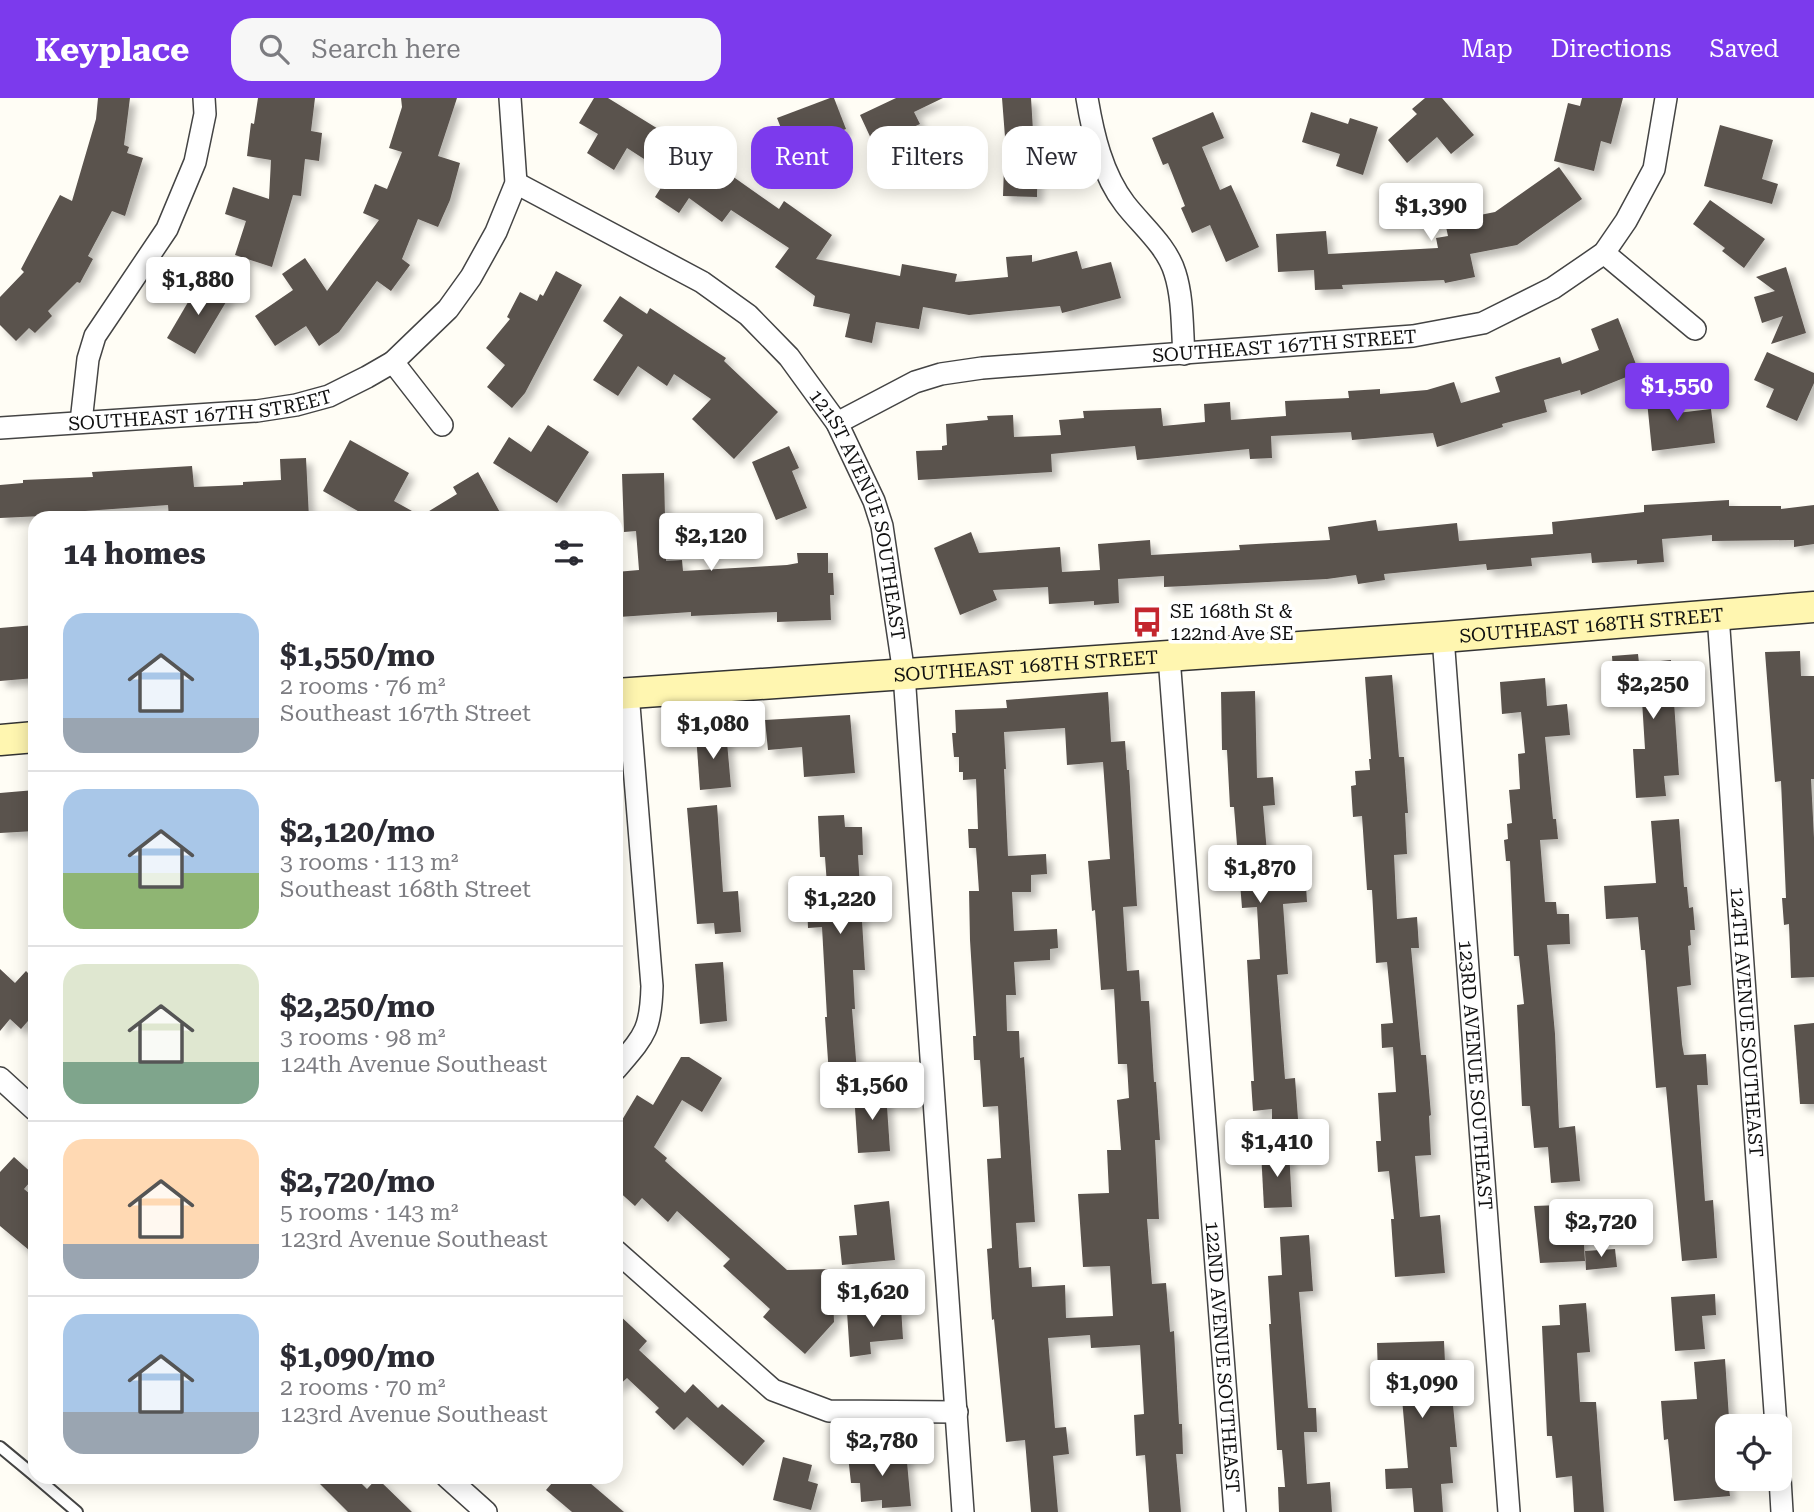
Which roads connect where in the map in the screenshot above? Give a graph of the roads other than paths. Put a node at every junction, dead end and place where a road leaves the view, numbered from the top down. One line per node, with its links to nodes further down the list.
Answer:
1 (204, 98): 10 (street)
2 (510, 98): 5 (street)
3 (1087, 98): 8 (street)
4 (1667, 98): 6 (street)
5 (516, 183): 9 (street, SOUTHEAST 167TH STREET); 11 (street, 121ST AVENUE SOUTHEAST)
6 (1604, 253): 7 (street); 8 (street, SOUTHEAST 167TH STREET)
7 (1695, 329)
8 (1184, 354): 11 (street, SOUTHEAST 167TH STREET)
9 (393, 362): 10 (street, SOUTHEAST 167TH STREET); 12 (street)
10 (81, 422): 13 (street, SOUTHEAST 167TH STREET)
11 (836, 423): 18 (street, 121ST AVENUE SOUTHEAST)
12 (442, 425)
13 (0, 428)
14 (1814, 607): 15 (street, SOUTHEAST 168TH STREET)
15 (1718, 615): 16 (street, SOUTHEAST 168TH STREET); 28 (street, 124TH AVENUE SOUTHEAST)
16 (1443, 637): 17 (street, SOUTHEAST 168TH STREET); 38 (street, 123RD AVENUE SOUTHEAST)
17 (1169, 657): 18 (street, SOUTHEAST 168TH STREET); 37 (street, 122ND AVENUE SOUTHEAST)
18 (904, 674): 19 (street, SOUTHEAST 168TH STREET); 27 (street, 121ST AVENUE SOUTHEAST)
19 (623, 694)
20 (623, 704): 23 (street)
21 (28, 738): 22 (street)
22 (0, 740)
23 (623, 1061)
24 (0, 1079): 25 (street)
25 (28, 1104)
26 (623, 1257): 27 (street)
27 (957, 1412): 36 (street, 121ST AVENUE SOUTHEAST)
28 (1775, 1414)
29 (0, 1447): 30 (lane)
30 (28, 1471)
31 (43, 1484): 34 (lane)
32 (455, 1484): 35 (street)
33 (1781, 1491): 39 (street)
34 (77, 1512)
35 (486, 1512)
36 (964, 1512)
37 (1235, 1512)
38 (1509, 1512)
39 (1782, 1512)

